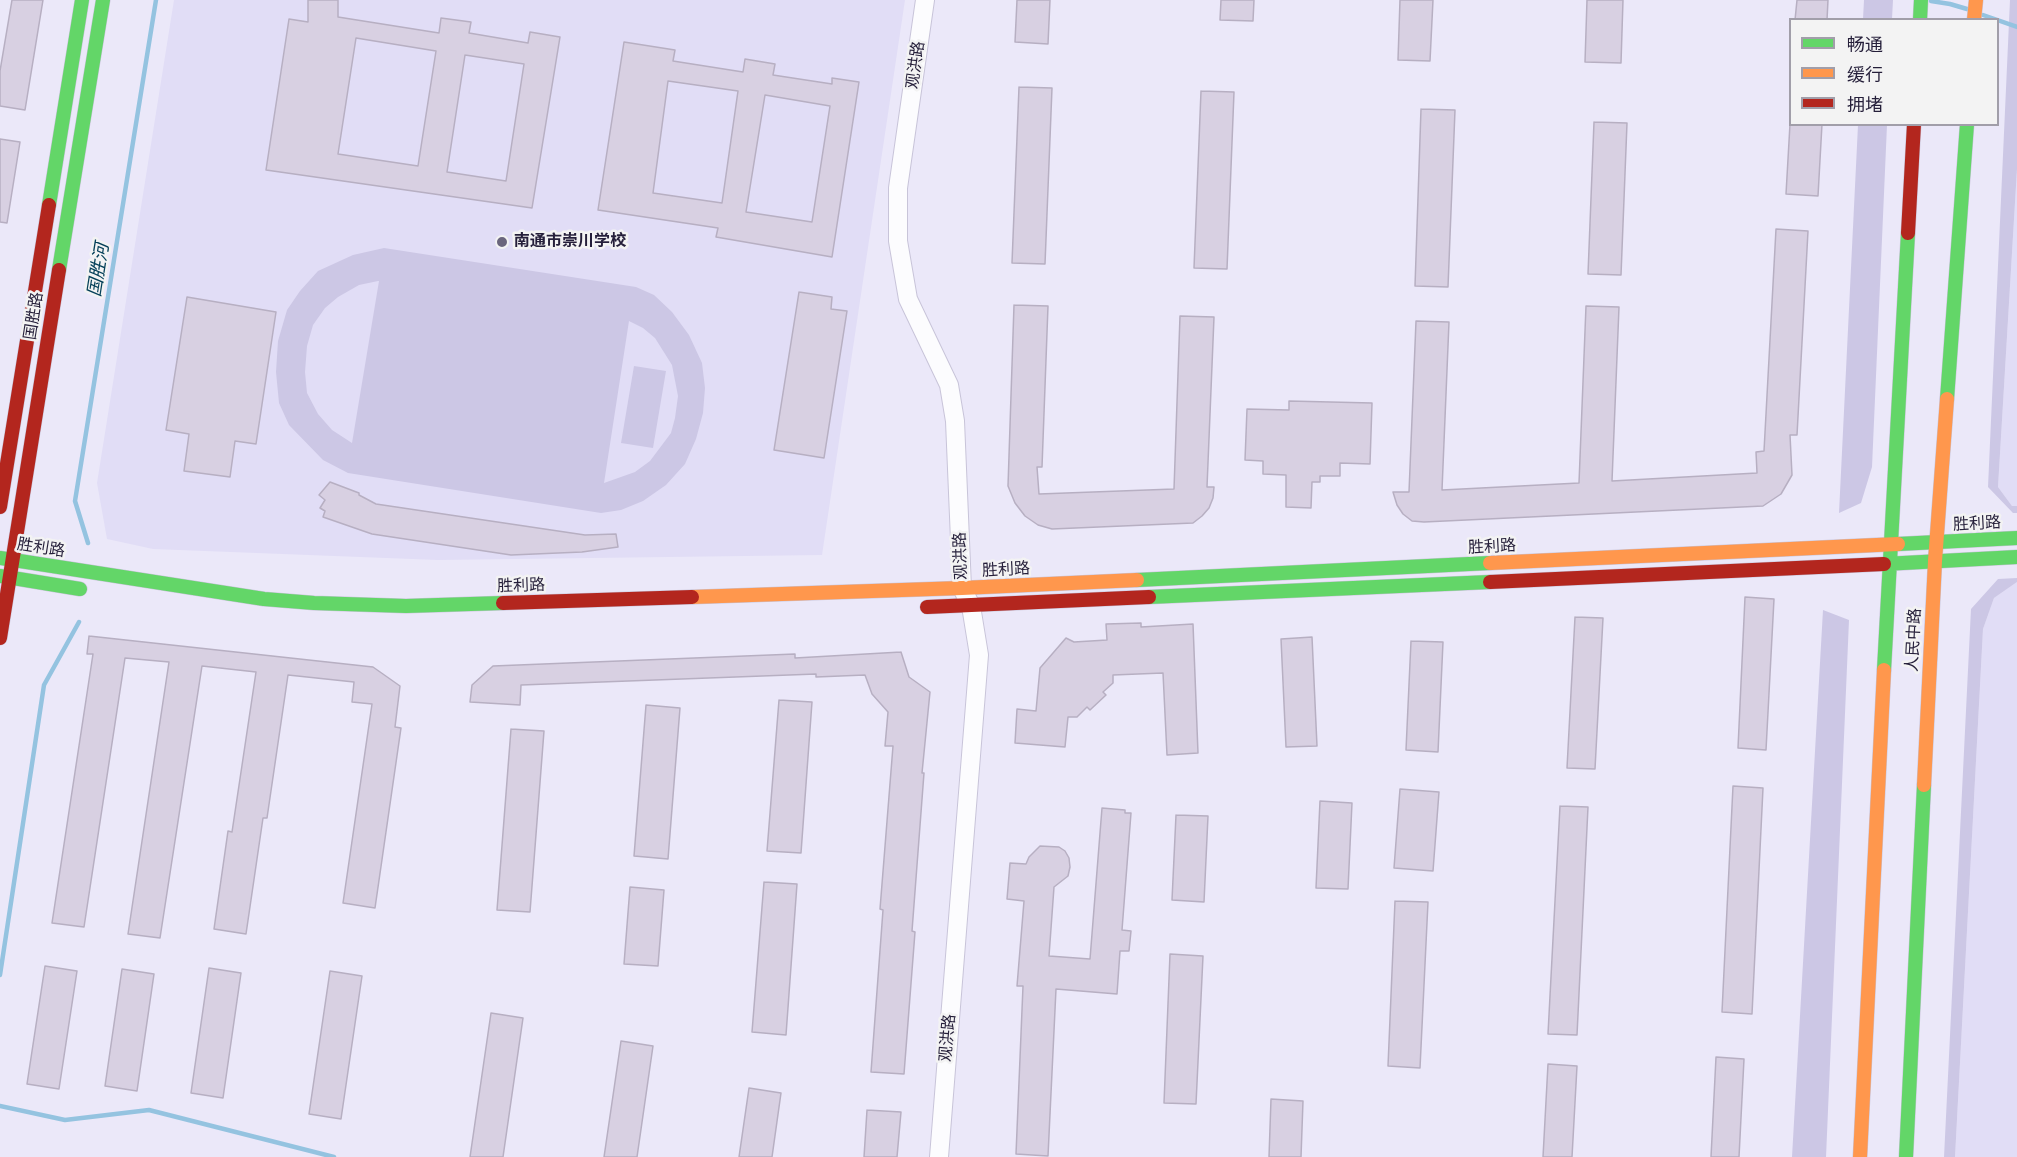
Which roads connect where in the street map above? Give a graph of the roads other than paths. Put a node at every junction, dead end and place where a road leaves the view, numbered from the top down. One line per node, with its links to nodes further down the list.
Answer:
1 (82, 0): 10 (street, 国胜路)
2 (103, 0): 15 (street, 国胜路)
3 (925, 0): 19 (street, 观洪路)
4 (1921, 0): 6 (street)
5 (1976, 0): 7 (street)
6 (1920, 18)
7 (1974, 18)
8 (1914, 126): 13 (street, 人民中路)
9 (1967, 126): 12 (street, 人民中路)
10 (0, 507)
11 (2017, 538): 12 (street, 胜利路)
12 (1936, 543): 13 (street, 胜利路); 16 (street, 人民中路)
13 (1891, 545): 17 (street, 人民中路); 19 (street, 胜利路)
14 (2017, 557): 16 (street, 胜利路)
15 (6, 559): 18 (street, 国胜路); 19 (street, 胜利路)
16 (1935, 561): 17 (street, 胜利路); 28 (street, 人民中路)
17 (1890, 564): 21 (street, 胜利路); 27 (street, 人民中路)
18 (5, 577): 20 (street); 25 (street, 国胜路)
19 (962, 588): 21 (street, 观洪路)
20 (89, 590)
21 (971, 606): 22 (street, 胜利路); 26 (street, 观洪路)
22 (912, 608)
23 (522, 616): 24 (street, 胜利路)
24 (347, 618)
25 (0, 638)
26 (939, 1157)
27 (1860, 1157)
28 (1906, 1157)

